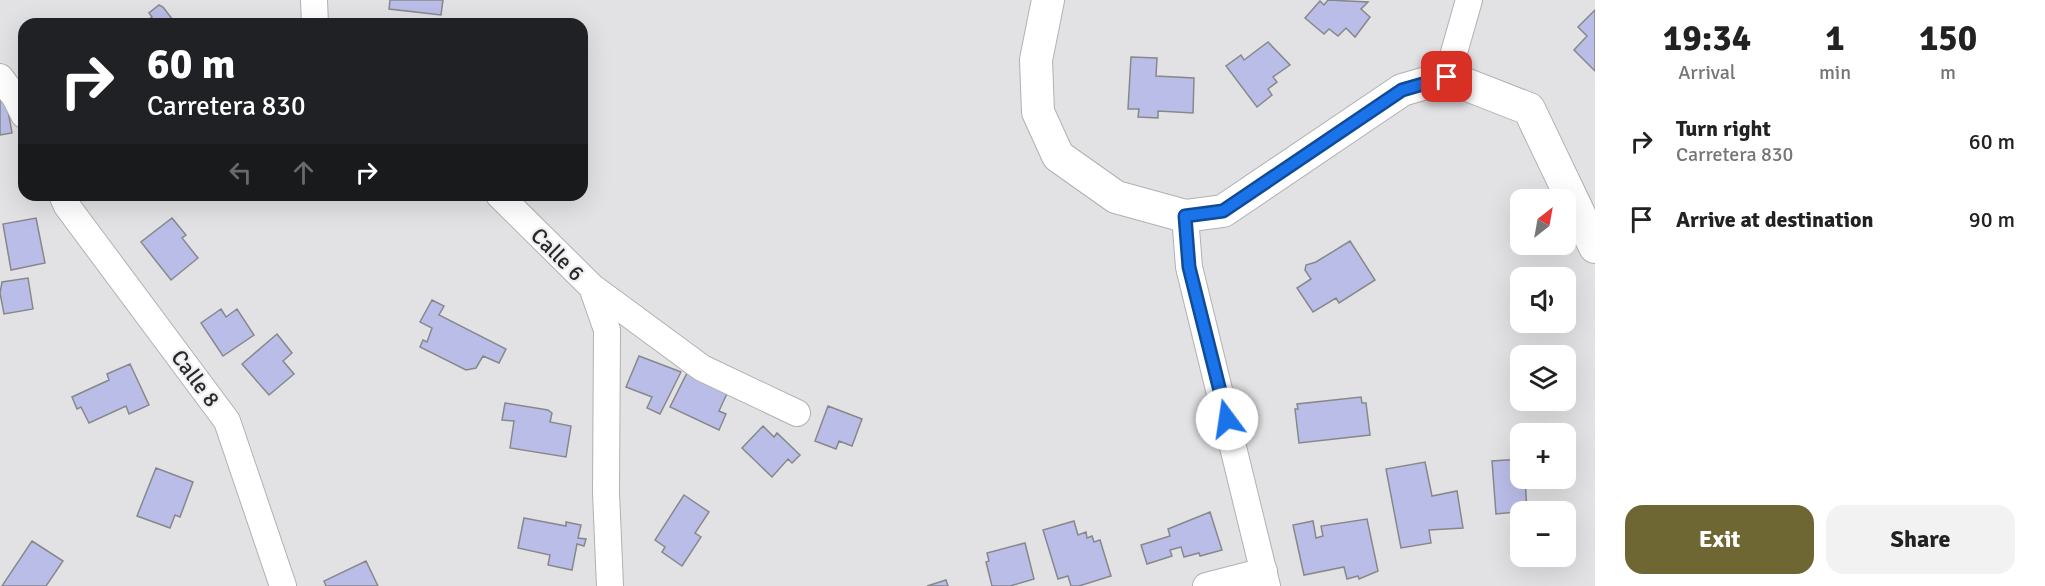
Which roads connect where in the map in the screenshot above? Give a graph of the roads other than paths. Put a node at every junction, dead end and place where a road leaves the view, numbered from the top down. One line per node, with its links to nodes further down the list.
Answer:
1 (314, 0): 4 (street)
2 (1048, 0): 8 (street)
3 (1469, 0): 5 (street)
4 (315, 18)
5 (1447, 77): 8 (street); 9 (street)
6 (65, 201): 13 (street, Calle 8)
7 (505, 201): 10 (street, Calle 6)
8 (1185, 216): 12 (street)
9 (1595, 247)
10 (591, 287): 11 (street, Calle 6); 14 (street)
11 (797, 413)
12 (1266, 579): 15 (street)
13 (284, 586)
14 (610, 586)
15 (1206, 586)

